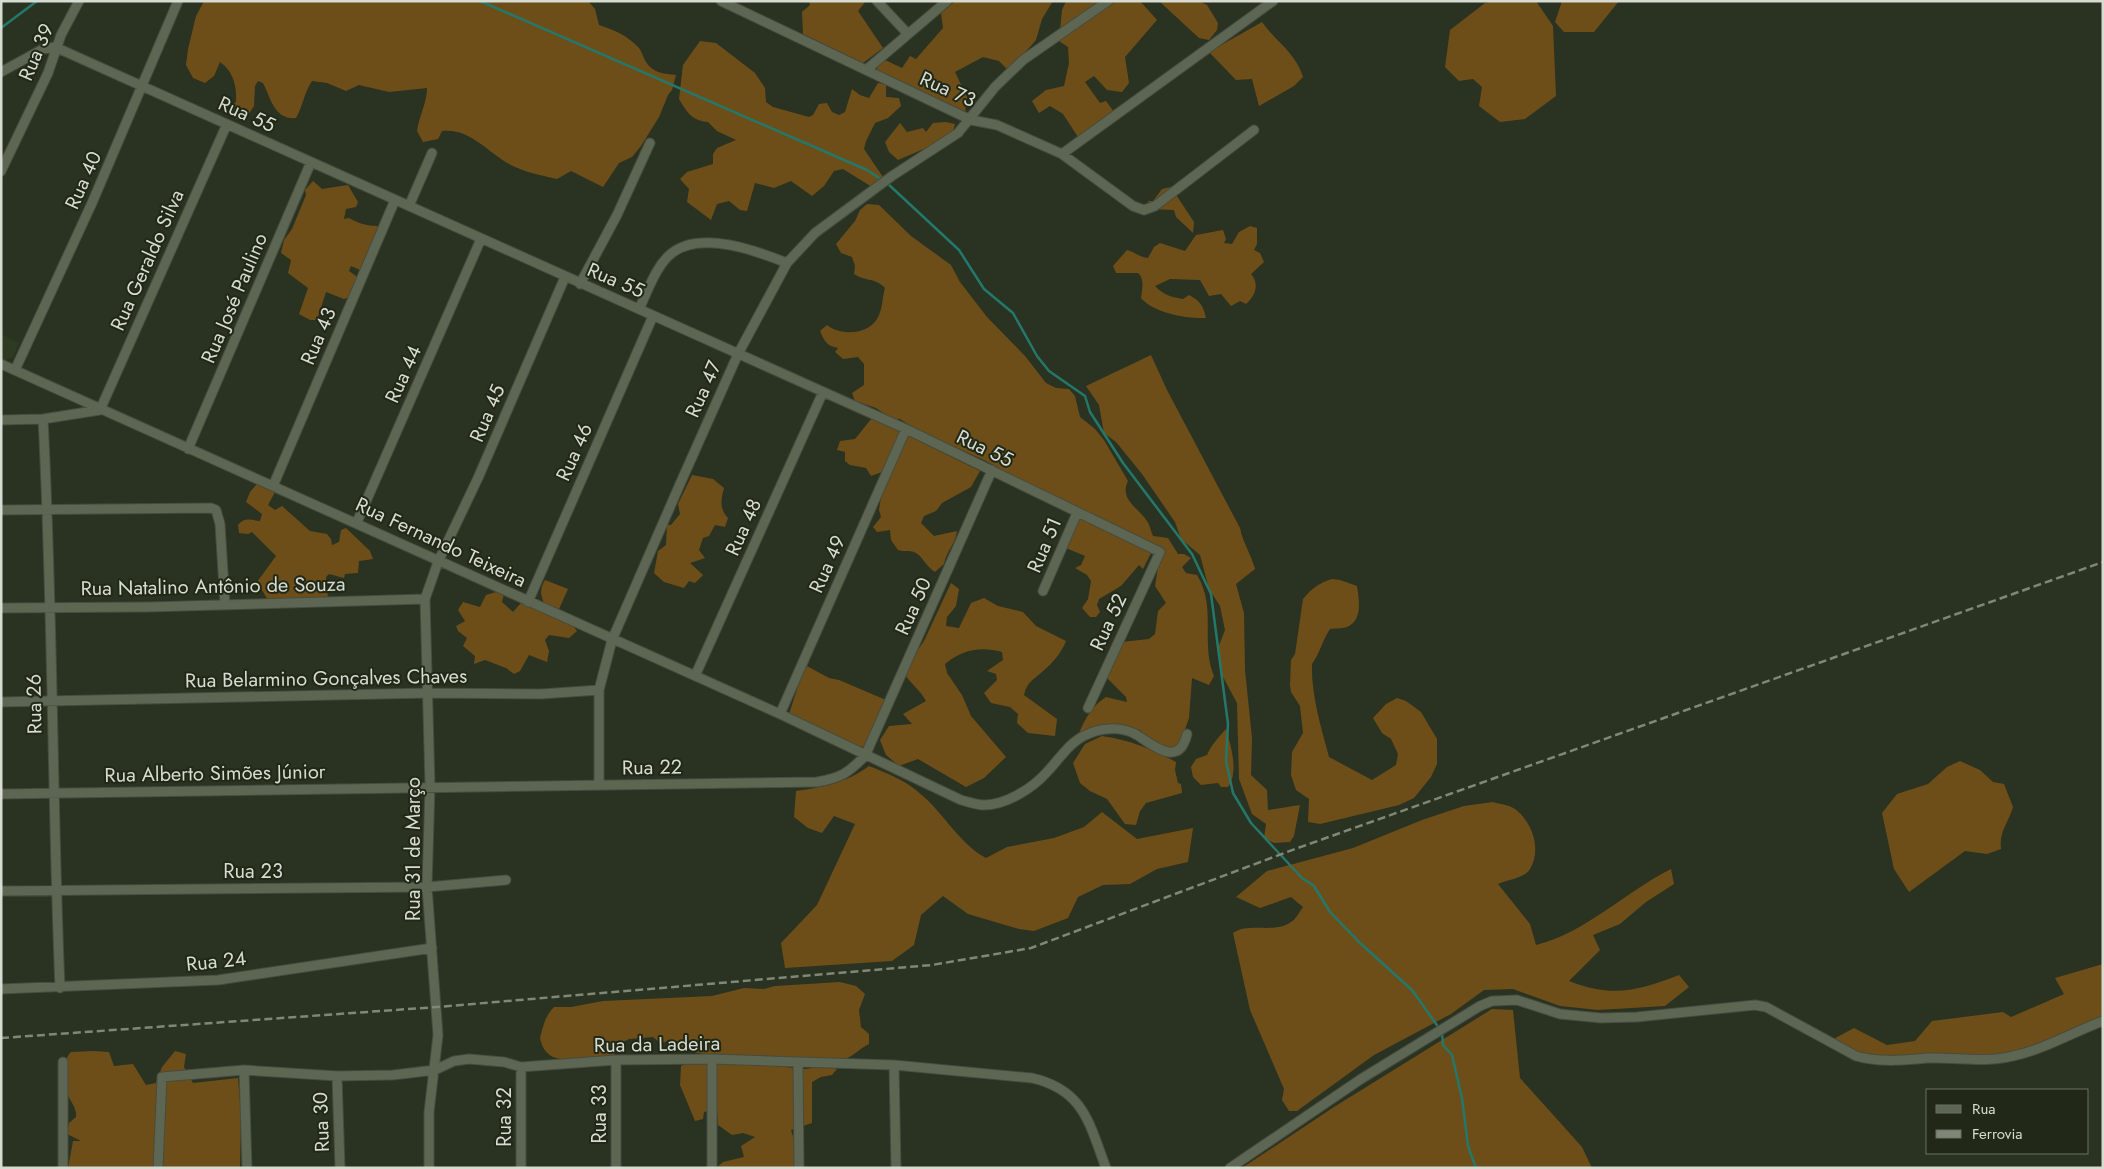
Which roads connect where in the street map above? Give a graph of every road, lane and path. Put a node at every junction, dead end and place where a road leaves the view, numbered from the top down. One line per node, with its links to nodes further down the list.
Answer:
1 (80, 1): 9 (street, Rua 39)
2 (178, 1): 12 (street, Rua 40)
3 (722, 1): 10 (street, Rua 73)
4 (877, 1): 8 (street)
5 (947, 1): 8 (street)
6 (1108, 1): 13 (street, Rua 47)
7 (1267, 3): 18 (street)
8 (906, 33): 10 (street)
9 (55, 48): 11 (street); 12 (street, Rua 55); 20 (street, Rua 39)
10 (866, 70): 13 (street, Rua 73)
11 (1, 72)
12 (142, 88): 14 (street, Rua 55); 31 (street, Rua 40)
13 (971, 120): 18 (street, Rua 73); 24 (street, Rua 47)
14 (227, 124): 19 (street, Rua 55); 33 (street, Rua Geraldo Silva)
15 (1254, 130): 18 (street, Rua 73)
16 (650, 143): 26 (street)
17 (432, 153): 22 (street)
18 (1062, 154)
19 (312, 162): 21 (street, Rua 55); 37 (street, Rua José Paulino)
20 (1, 171)
21 (395, 200): 22 (street, Rua 55); 39 (street, Rua 43)
22 (409, 206): 23 (street, Rua 55)
23 (481, 239): 25 (street, Rua 55); 43 (street, Rua 44)
24 (787, 263): 27 (street); 29 (street, Rua 47)
25 (565, 277): 26 (street, Rua 55); 45 (street, Rua 45)
26 (580, 284): 27 (street, Rua 55)
27 (639, 309): 28 (street, Rua 55)
28 (653, 316): 29 (street, Rua 55); 48 (street, Rua 46)
29 (738, 354): 32 (street, Rua 55); 52 (street, Rua 47)
30 (1, 364): 31 (street, Rua Fernando Teixeira)
31 (15, 370): 33 (street, Rua Fernando Teixeira)
32 (823, 392): 36 (street, Rua 55); 53 (street, Rua 48)
33 (100, 410): 34 (street); 37 (street, Rua Fernando Teixeira)
34 (43, 419): 35 (street); 40 (street, Rua 26)
35 (1, 420)
36 (906, 429): 38 (street, Rua 55); 59 (street, Rua 49)
37 (188, 449): 39 (street, Rua Fernando Teixeira)
38 (992, 470): 42 (street, Rua 55); 61 (street, Rua 50)
39 (273, 486): 43 (street, Rua Fernando Teixeira)
40 (48, 509): 41 (street); 49 (street); 50 (street, Rua 26)
41 (1, 510)
42 (1077, 513): 44 (street, Rua 55); 46 (street, Rua 51)
43 (357, 522): 45 (street, Rua Fernando Teixeira)
44 (1160, 552): 58 (street, Rua 52)
45 (438, 562): 47 (street, Rua 31 de Março); 48 (street, Rua Fernando Teixeira)
46 (1043, 592)
47 (425, 599): 49 (street, Rua Natalino Antônio de Souza); 55 (street, Rua 31 de Março)
48 (528, 602): 52 (street, Rua Fernando Teixeira)
49 (225, 604): 50 (street, Rua Natalino Antônio de Souza)
50 (49, 606): 51 (street, Rua Natalino Antônio de Souza); 57 (street, Rua 26)
51 (1, 608)
52 (612, 640): 53 (street, Rua Fernando Teixeira); 54 (street)
53 (695, 676): 59 (street, Rua Fernando Teixeira)
54 (600, 690): 55 (street, Rua Belarmino Gonçalves Chaves); 62 (street)
55 (428, 693): 57 (street, Rua Belarmino Gonçalves Chaves); 63 (street, Rua 31 de Março)
56 (1, 702): 57 (street, Rua Belarmino Gonçalves Chaves)
57 (52, 702): 64 (street, Rua 26)
58 (1088, 708)
59 (780, 714): 61 (street, Rua Fernando Teixeira)
60 (1187, 734): 61 (street, Rua Fernando Teixeira)
61 (865, 756): 62 (street, Rua 22)
62 (599, 785): 63 (street, Rua 22)
63 (430, 786): 64 (street, Rua Alberto Simões Júnior); 67 (street, Rua 31 de Março)
64 (53, 793): 65 (street, Rua Alberto Simões Júnior); 69 (street, Rua 26)
65 (1, 794)
66 (506, 880): 67 (street, Rua 23)
67 (427, 887): 69 (street, Rua 23); 70 (street, Rua 31 de Março)
68 (1, 890): 69 (street, Rua 23)
69 (56, 890): 71 (street, Rua 26)
70 (432, 948): 71 (street, Rua 24); 81 (street, Rua 31 de Março)
71 (60, 988): 72 (street, Rua 24)
72 (1, 989)
73 (2103, 1021): 94 (street)
74 (712, 1059): 75 (street, Rua da Ladeira); 77 (street, Rua da Ladeira); 90 (street)
75 (616, 1060): 79 (street, Rua da Ladeira); 89 (street, Rua 33)
76 (62, 1062): 83 (street)
77 (798, 1062): 78 (street, Rua da Ladeira); 91 (street)
78 (894, 1065): 92 (street); 93 (street, Rua da Ladeira)
79 (521, 1067): 81 (street, Rua da Ladeira); 88 (street, Rua 32)
80 (244, 1070): 82 (street, Rua da Ladeira); 84 (street, Rua da Ladeira); 85 (street)
81 (435, 1070): 82 (street, Rua da Ladeira); 87 (street, Rua 31 de Março)
82 (337, 1076): 86 (street, Rua 30)
83 (63, 1168)
84 (158, 1168)
85 (247, 1168)
86 (340, 1168)
87 (429, 1168)
88 (521, 1168)
89 (616, 1168)
90 (712, 1168)
91 (799, 1168)
92 (896, 1168)
93 (1106, 1168)
94 (1230, 1168)

